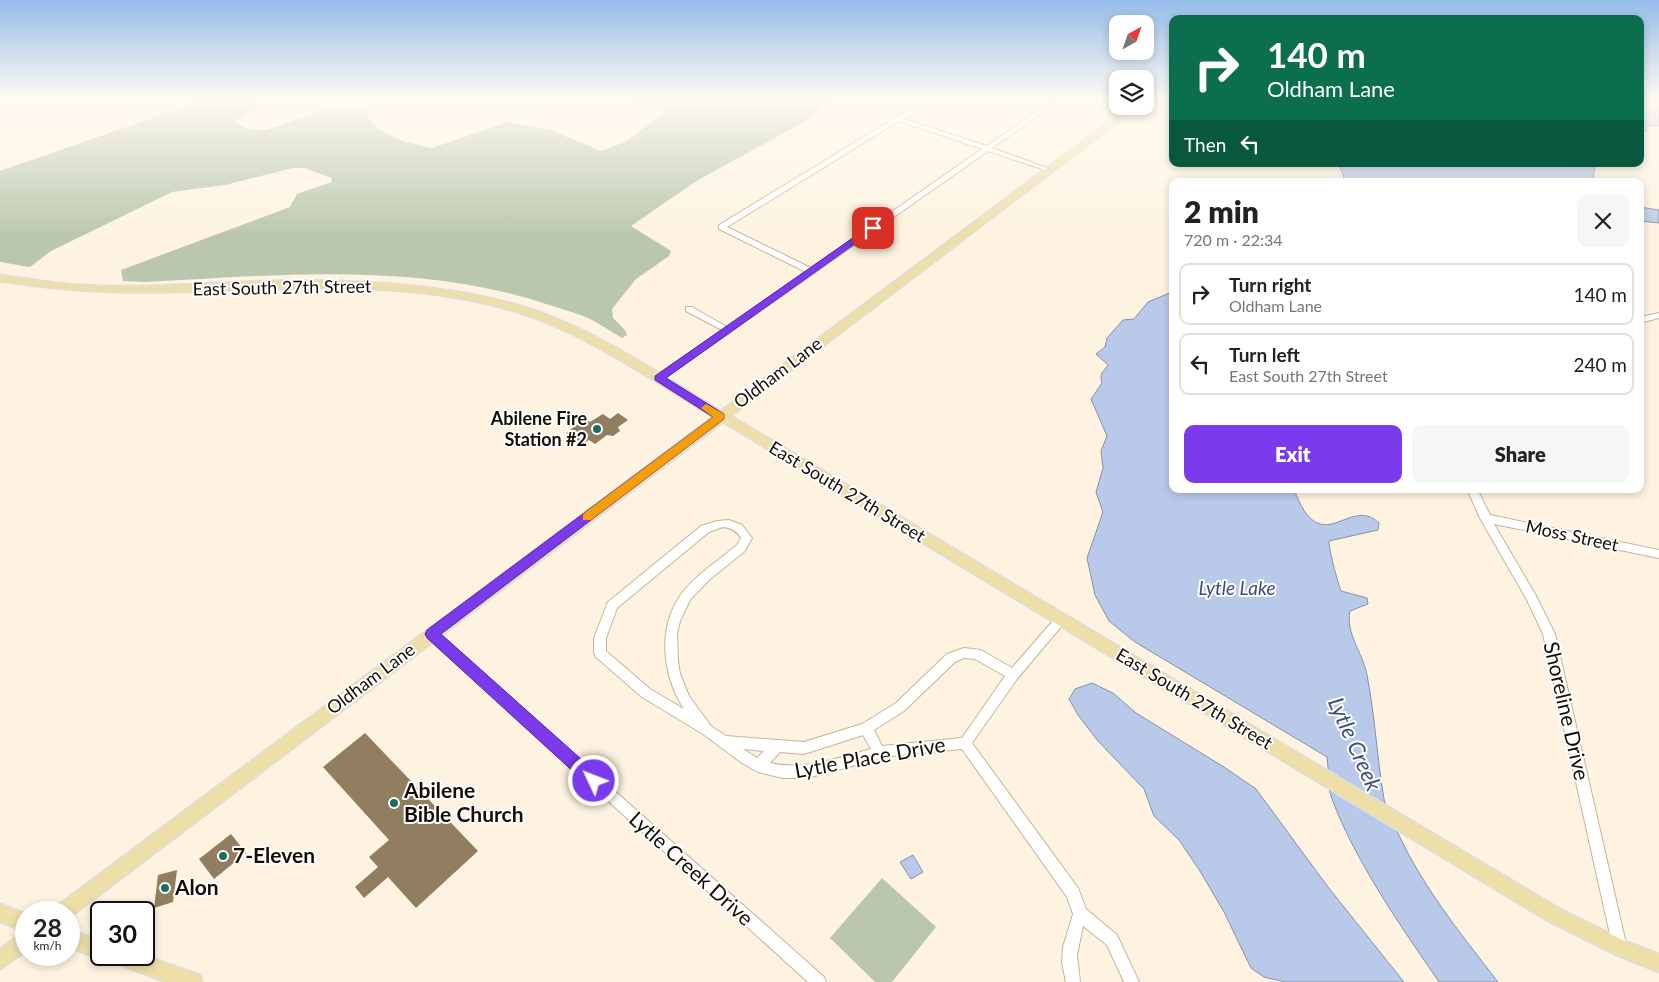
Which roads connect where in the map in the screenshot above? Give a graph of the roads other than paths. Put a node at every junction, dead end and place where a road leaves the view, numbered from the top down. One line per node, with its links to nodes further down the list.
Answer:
1 (858, 144): 7 (street)
2 (970, 144): 5 (street)
3 (993, 144): 5 (street)
4 (1085, 144): 6 (main road, Oldham Lane)
5 (985, 149): 6 (street); 7 (street)
6 (1048, 172): 14 (main road, Oldham Lane)
7 (811, 271): 12 (street)
8 (0, 278): 13 (main road, East South 27th Street)
9 (689, 309): 12 (street)
10 (1659, 315): 11 (street)
11 (1644, 319)
12 (727, 330): 13 (street)
13 (659, 378): 14 (main road, East South 27th Street)
14 (720, 416): 18 (main road, East South 27th Street); 19 (main road, Oldham Lane)
15 (1474, 493): 16 (street, Shoreline Drive)
16 (1485, 518): 17 (street, Moss Street); 33 (street, Shoreline Drive)
17 (1659, 554)
18 (1061, 619): 20 (street, Lytle Place Drive); 33 (main road, East South 27th Street)
19 (431, 634): 28 (main road, Oldham Lane); 38 (street, Lytle Creek Drive)
20 (1013, 675): 21 (street, Lytle Place Drive); 24 (street, Lytle Place Drive)
21 (866, 728): 25 (street, Lytle Place Drive); 26 (street)
22 (707, 730): 22 (street, Lytle Place Drive); 23 (street, Lytle Place Drive)
23 (722, 742): 25 (street, Lytle Place Drive); 27 (street, Lytle Place Drive)
24 (965, 743): 26 (street, Lytle Place Drive); 30 (street, Lytle Place Drive)
25 (777, 746): 27 (street)
26 (879, 753): 27 (street, Lytle Place Drive)
27 (758, 766)
28 (78, 901)
29 (0, 912): 31 (main road)
30 (1080, 914): 39 (street); 40 (street)
31 (15, 918)
32 (15, 948): 34 (main road)
33 (1620, 948): 35 (main road, East South 27th Street)
34 (0, 960)
35 (1659, 963)
36 (147, 966): 37 (main road)
37 (193, 982)
38 (819, 982)
39 (1073, 982)
40 (1132, 982)

